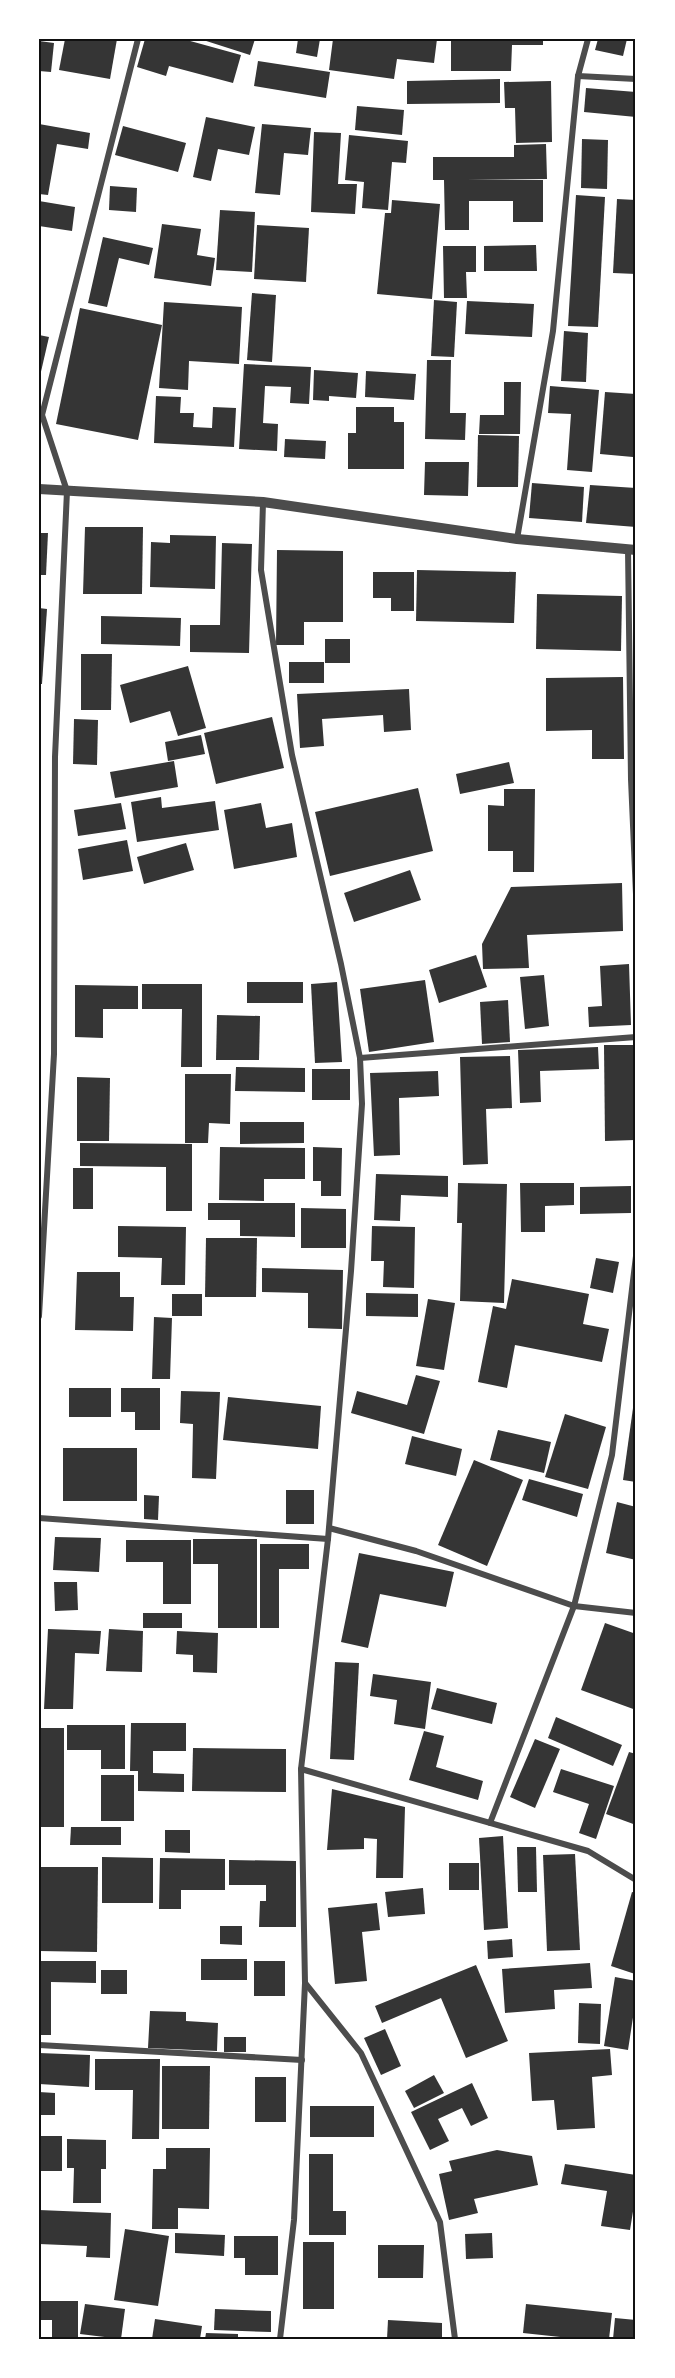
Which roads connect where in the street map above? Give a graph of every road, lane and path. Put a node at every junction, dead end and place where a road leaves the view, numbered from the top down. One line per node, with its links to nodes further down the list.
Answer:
1 (138, 39): 6 (street)
2 (588, 39): 3 (street)
3 (579, 75): 4 (street); 8 (street)
4 (636, 79)
5 (39, 489): 6 (street)
6 (68, 491): 7 (street); 14 (street)
7 (263, 502): 8 (street); 12 (street)
8 (517, 539): 9 (street)
9 (632, 549): 10 (street)
10 (636, 894)
11 (636, 1037): 12 (street)
12 (360, 1058): 16 (street)
13 (636, 1256): 18 (street)
14 (39, 1316)
15 (39, 1518): 17 (street)
16 (329, 1528): 17 (street); 18 (street)
17 (328, 1539): 20 (street)
18 (574, 1606): 19 (street); 21 (street)
19 (636, 1613)
20 (301, 1769): 21 (street); 23 (street)
21 (490, 1823): 22 (street)
22 (636, 1880)
23 (305, 1983): 25 (street); 27 (street)
24 (39, 2045): 25 (street)
25 (302, 2060): 26 (street)
26 (280, 2339)
27 (455, 2339)

